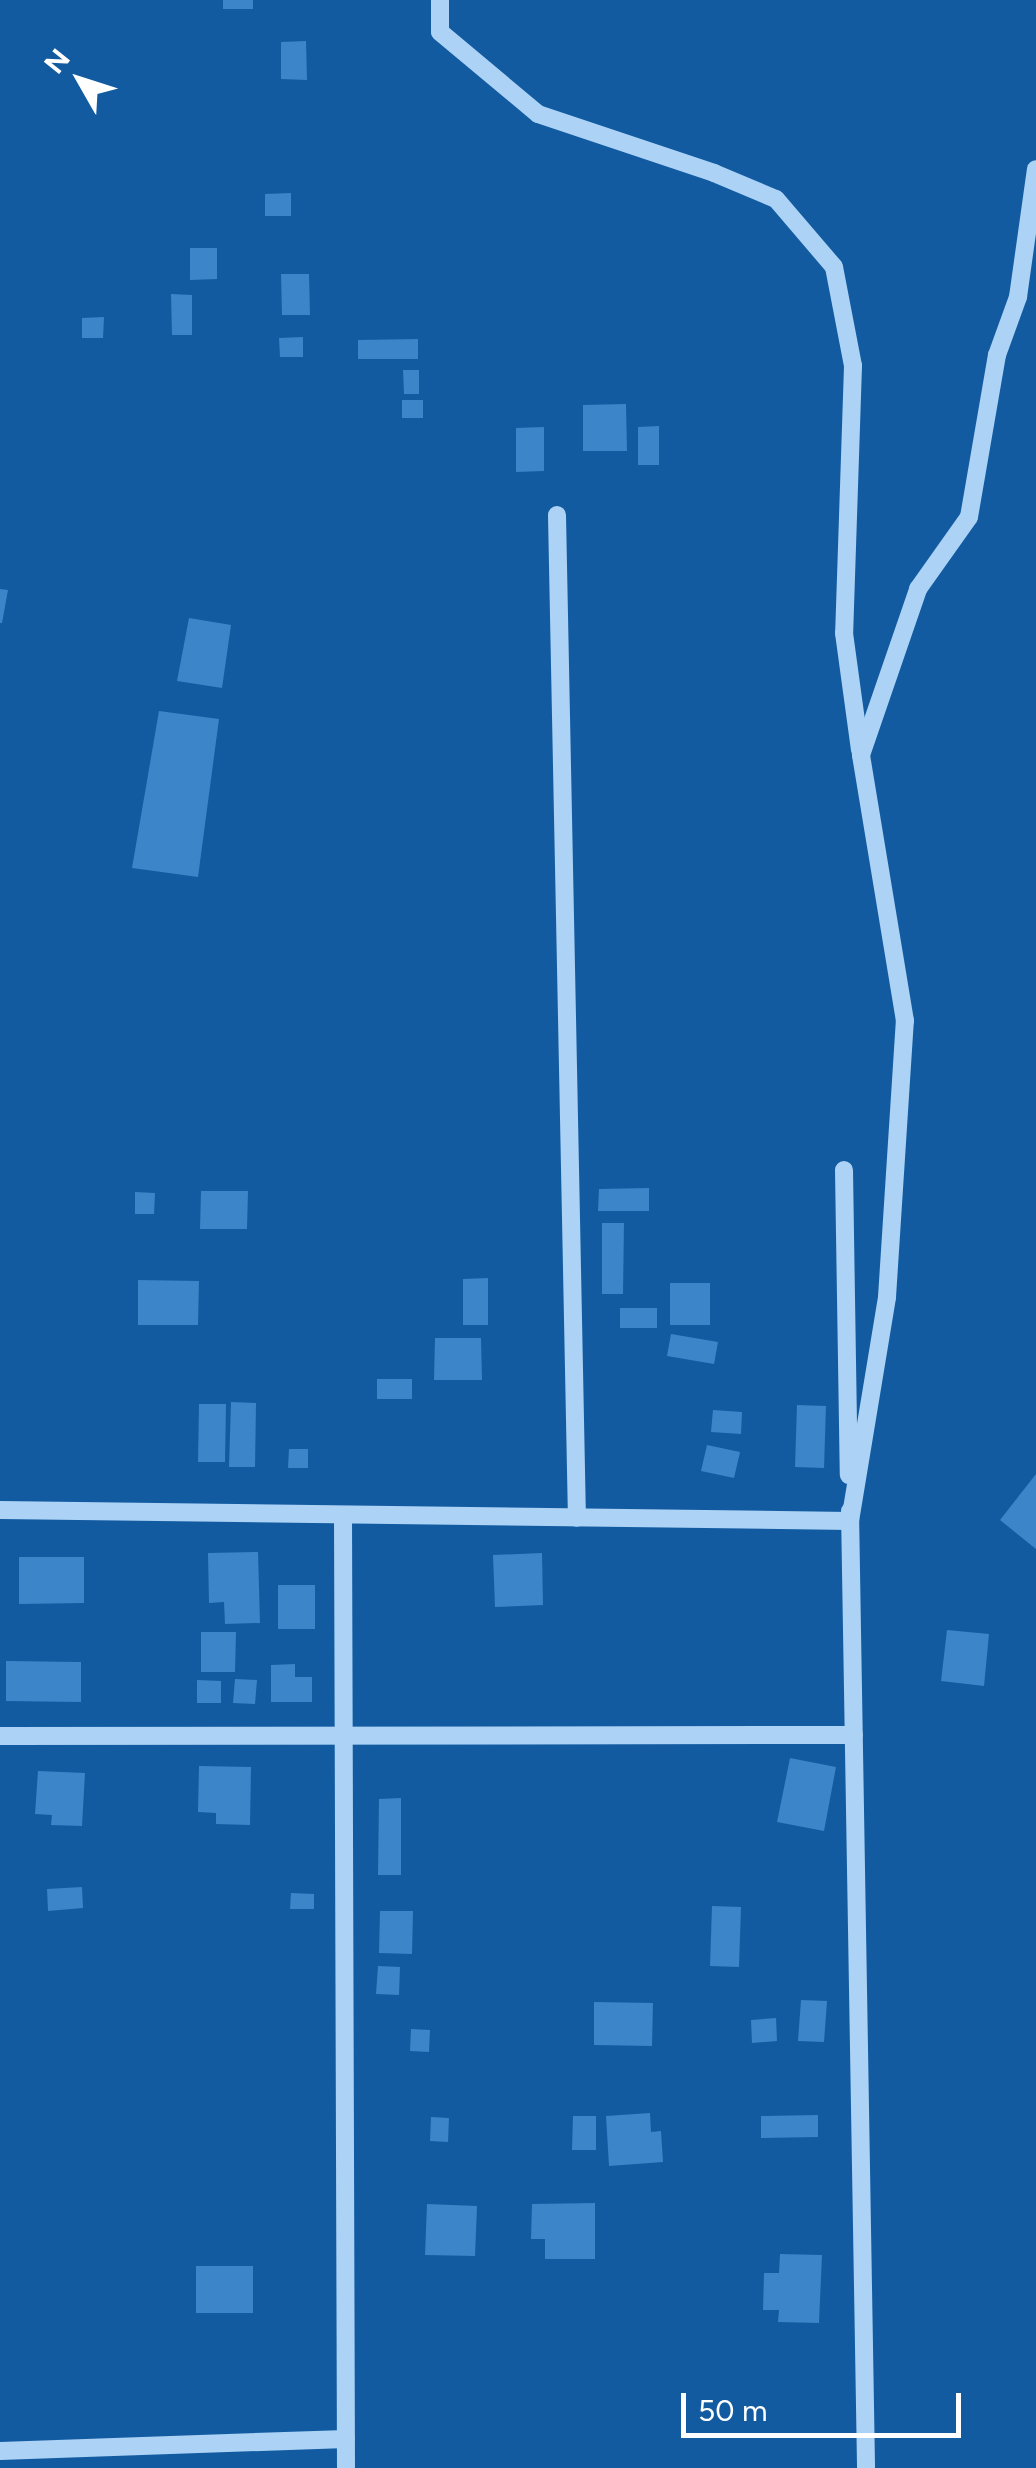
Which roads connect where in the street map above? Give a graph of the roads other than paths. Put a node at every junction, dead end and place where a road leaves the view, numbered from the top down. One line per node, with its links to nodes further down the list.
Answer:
1 (440, 0): 4 (street)
2 (1036, 169): 4 (street)
3 (557, 515): 8 (street)
4 (861, 755): 9 (street)
5 (844, 1170): 9 (street)
6 (0, 1510): 7 (street)
7 (343, 1514): 8 (street); 10 (street)
8 (577, 1518): 9 (street)
9 (850, 1521): 11 (street)
10 (344, 1735): 11 (street); 12 (street); 13 (street)
11 (854, 1735): 16 (street)
12 (0, 1736)
13 (346, 2439): 14 (street); 15 (street)
14 (0, 2450)
15 (346, 2468)
16 (866, 2468)

